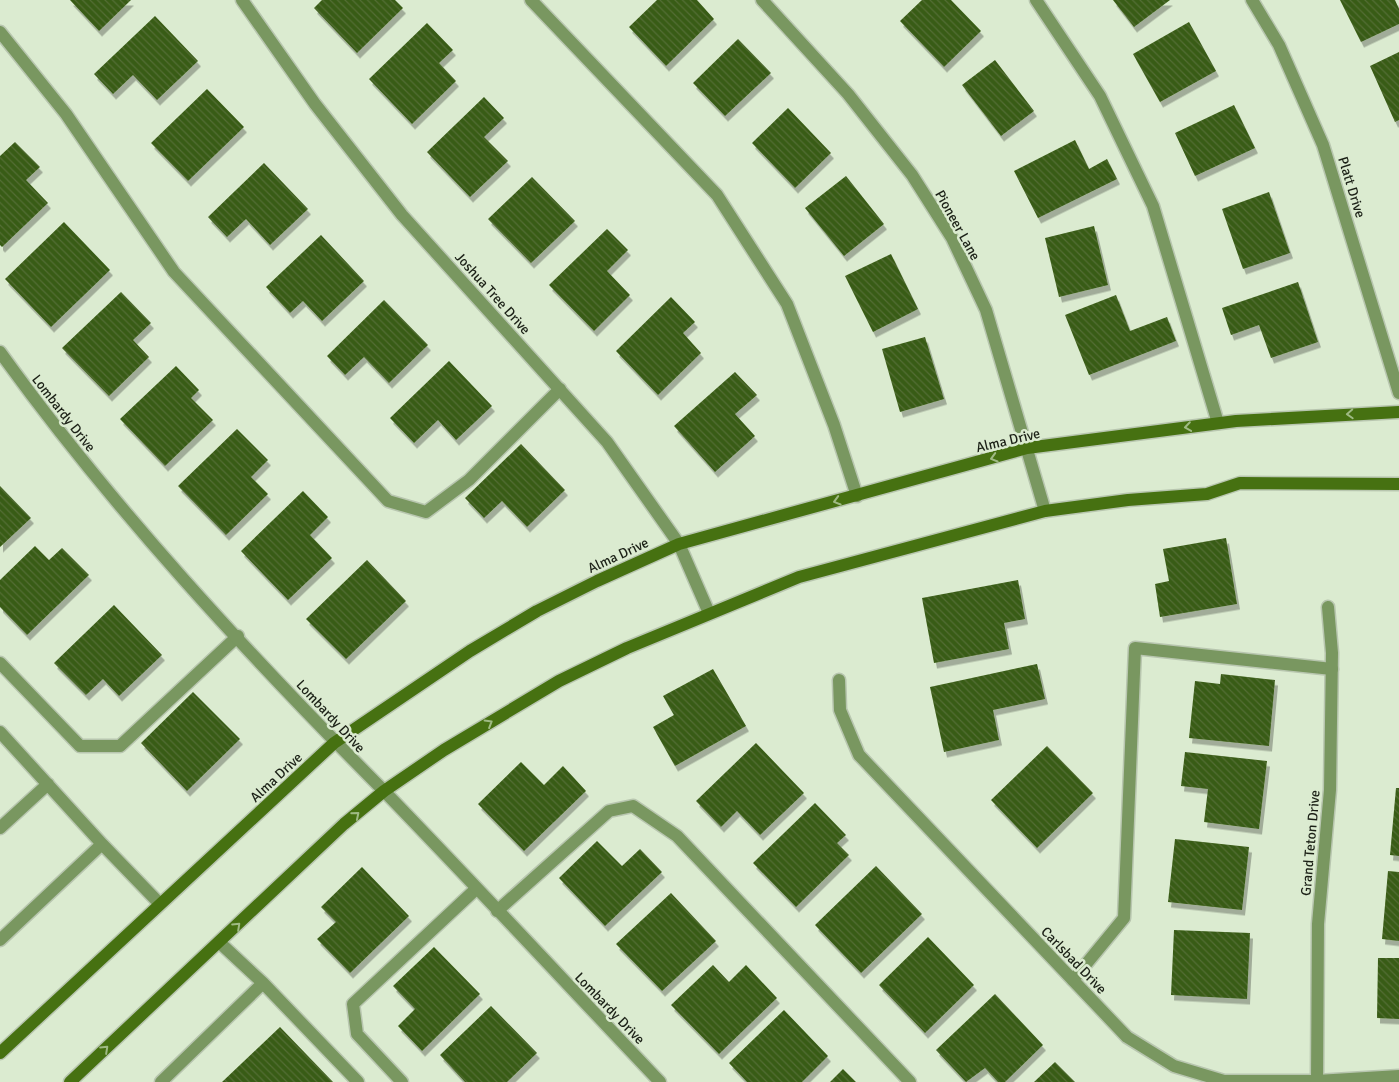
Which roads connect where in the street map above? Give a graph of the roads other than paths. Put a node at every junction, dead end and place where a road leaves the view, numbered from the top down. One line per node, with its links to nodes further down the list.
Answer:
1 (242, 0): 8 (street, Joshua Tree Drive)
2 (531, 0): 14 (street)
3 (762, 0): 12 (street, Pioneer Lane)
4 (1036, 0): 11 (street)
5 (1252, 0): 9 (street, Platt Drive)
6 (0, 32): 8 (street)
7 (0, 352): 19 (street, Lombardy Drive)
8 (560, 389): 16 (street, Joshua Tree Drive)
9 (1399, 393)
10 (1399, 412): 11 (main road, Alma Drive, one-way to 11)
11 (1218, 423): 12 (main road, Alma Drive, one-way to 12)
12 (1026, 448): 14 (main road, Alma Drive, one-way to 14); 15 (street, Pioneer Lane)
13 (1399, 484): 15 (main road)
14 (857, 496): 16 (main road, Alma Drive, one-way to 16)
15 (1045, 511): 18 (main road)
16 (678, 544): 18 (street, Joshua Tree Drive); 24 (main road, Alma Drive)
17 (1328, 607): 21 (street, Grand Teton Drive)
18 (709, 613): 26 (main road, one-way to 18)
19 (238, 636): 20 (street); 24 (street, Lombardy Drive)
20 (0, 663)
21 (1332, 669): 35 (street); 45 (street, Grand Teton Drive)
22 (839, 680): 35 (street, Carlsbad Drive)
23 (0, 732): 25 (street)
24 (334, 743): 26 (street, Lombardy Drive); 30 (main road, Alma Drive)
25 (48, 784): 27 (street); 28 (street)
26 (384, 792): 29 (street, Lombardy Drive); 34 (main road, one-way to 26)
27 (0, 828)
28 (102, 844): 30 (street); 33 (street)
29 (476, 889): 31 (street, Lombardy Drive); 42 (street)
30 (160, 904): 37 (main road, Alma Drive)
31 (497, 911): 43 (street, Lombardy Drive); 44 (street)
32 (0, 921): 33 (street)
33 (4, 936)
34 (219, 942): 36 (street); 39 (main road, one-way to 34)
35 (1073, 980): 45 (street, Carlsbad Drive)
36 (263, 983): 40 (street); 41 (street)
37 (0, 1053)
38 (1399, 1076): 45 (street, Carlsbad Drive)
39 (70, 1082)
40 (161, 1082)
41 (358, 1082)
42 (402, 1082)
43 (660, 1082)
44 (910, 1082)
45 (1317, 1082)

